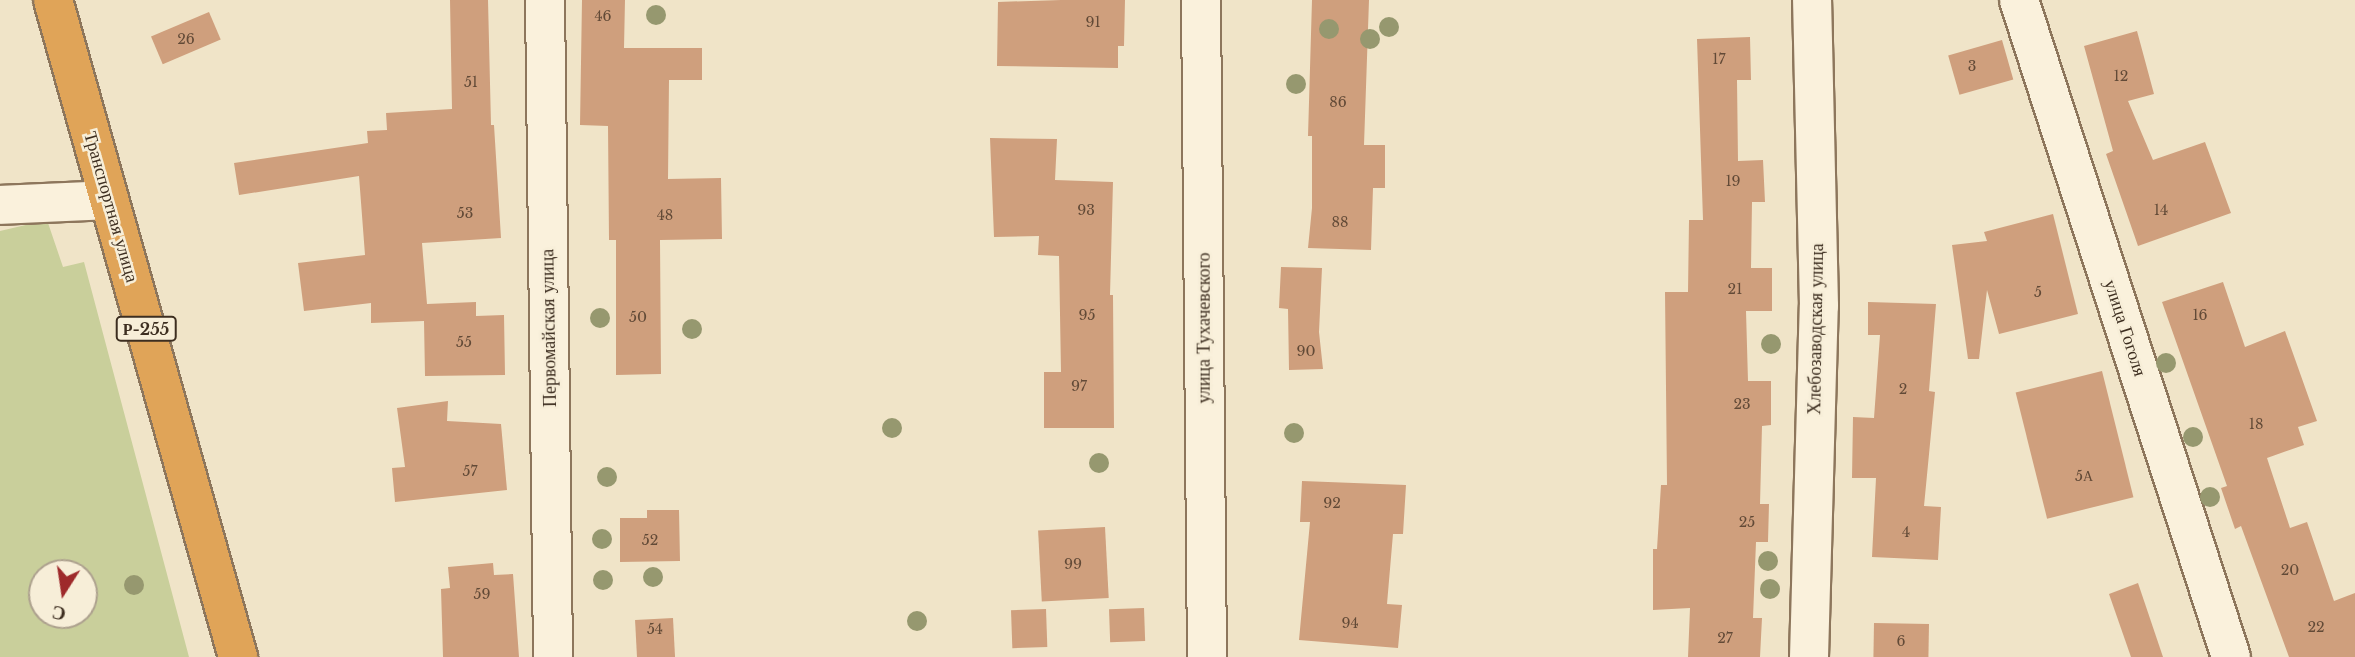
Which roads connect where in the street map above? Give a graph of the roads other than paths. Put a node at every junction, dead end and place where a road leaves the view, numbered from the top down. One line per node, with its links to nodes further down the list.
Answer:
1 (53, 0): 6 (highway, Транспортная улица / Р-255)
2 (545, 0): 9 (street, Первомайская улица)
3 (1201, 0): 10 (street, улица Тухачевского)
4 (1812, 0): 11 (street, Хлебозаводская улица)
5 (2019, 0): 12 (street, улица Гоголя)
6 (109, 200): 7 (street); 8 (highway, Транспортная улица / Р-255)
7 (0, 205)
8 (238, 657)
9 (553, 657)
10 (1207, 657)
11 (1809, 657)
12 (2231, 657)

